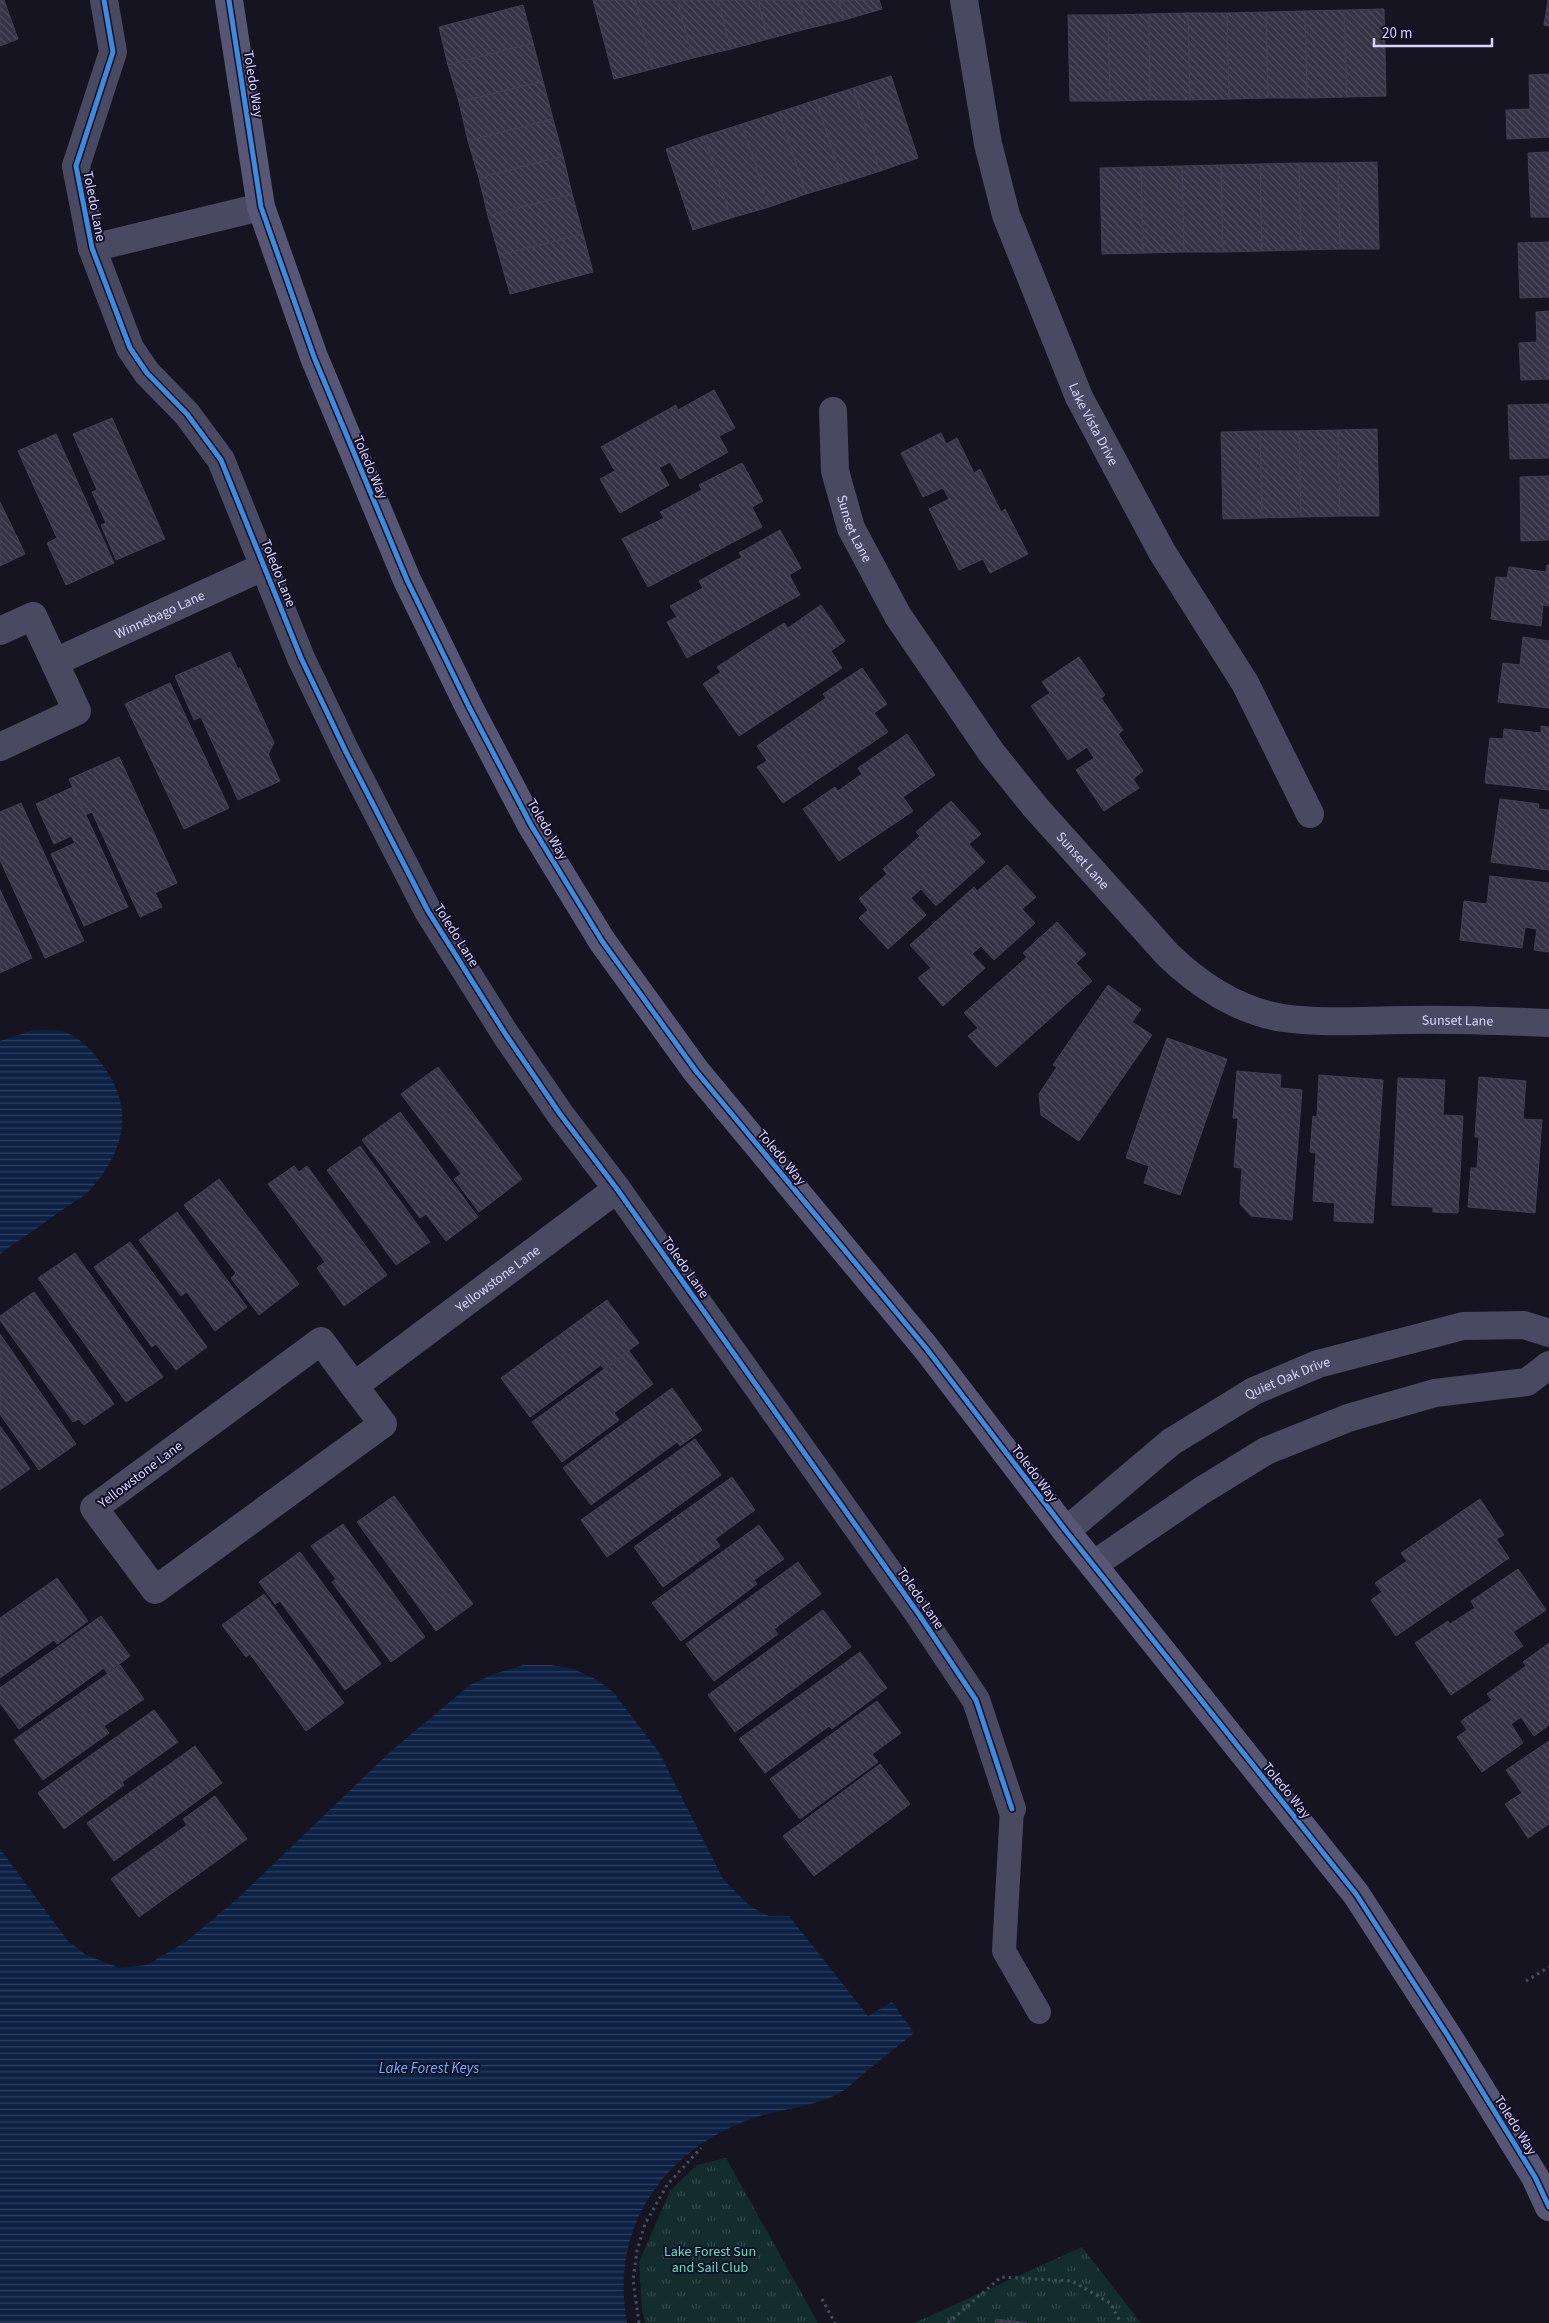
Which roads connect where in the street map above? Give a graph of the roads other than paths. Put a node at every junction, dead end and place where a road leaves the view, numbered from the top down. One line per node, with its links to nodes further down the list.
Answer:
1 (104, 0): 5 (street, Toledo Lane)
2 (229, 0): 4 (main road, Toledo Way)
3 (964, 0): 11 (street, Lake Vista Drive)
4 (261, 207): 5 (street); 17 (main road, Toledo Way)
5 (92, 248): 7 (street, Toledo Lane)
6 (832, 411): 12 (street, Sunset Lane)
7 (265, 566): 9 (street, Winnebago Lane); 13 (street, Toledo Lane)
8 (0, 631): 9 (street)
9 (55, 662): 10 (street)
10 (0, 747)
11 (1310, 814)
12 (1549, 1023)
13 (617, 1189): 16 (street, Yellowstone Lane); 19 (street, Toledo Lane)
14 (1549, 1333): 17 (street, Quiet Oak Drive)
15 (1549, 1366): 18 (street)
16 (354, 1386): 16 (street, Yellowstone Lane)
17 (1066, 1532): 18 (main road, Toledo Way)
18 (1093, 1565): 21 (main road, Toledo Way)
19 (1012, 1809): 20 (lane)
20 (1039, 2012)
21 (1549, 2207)

